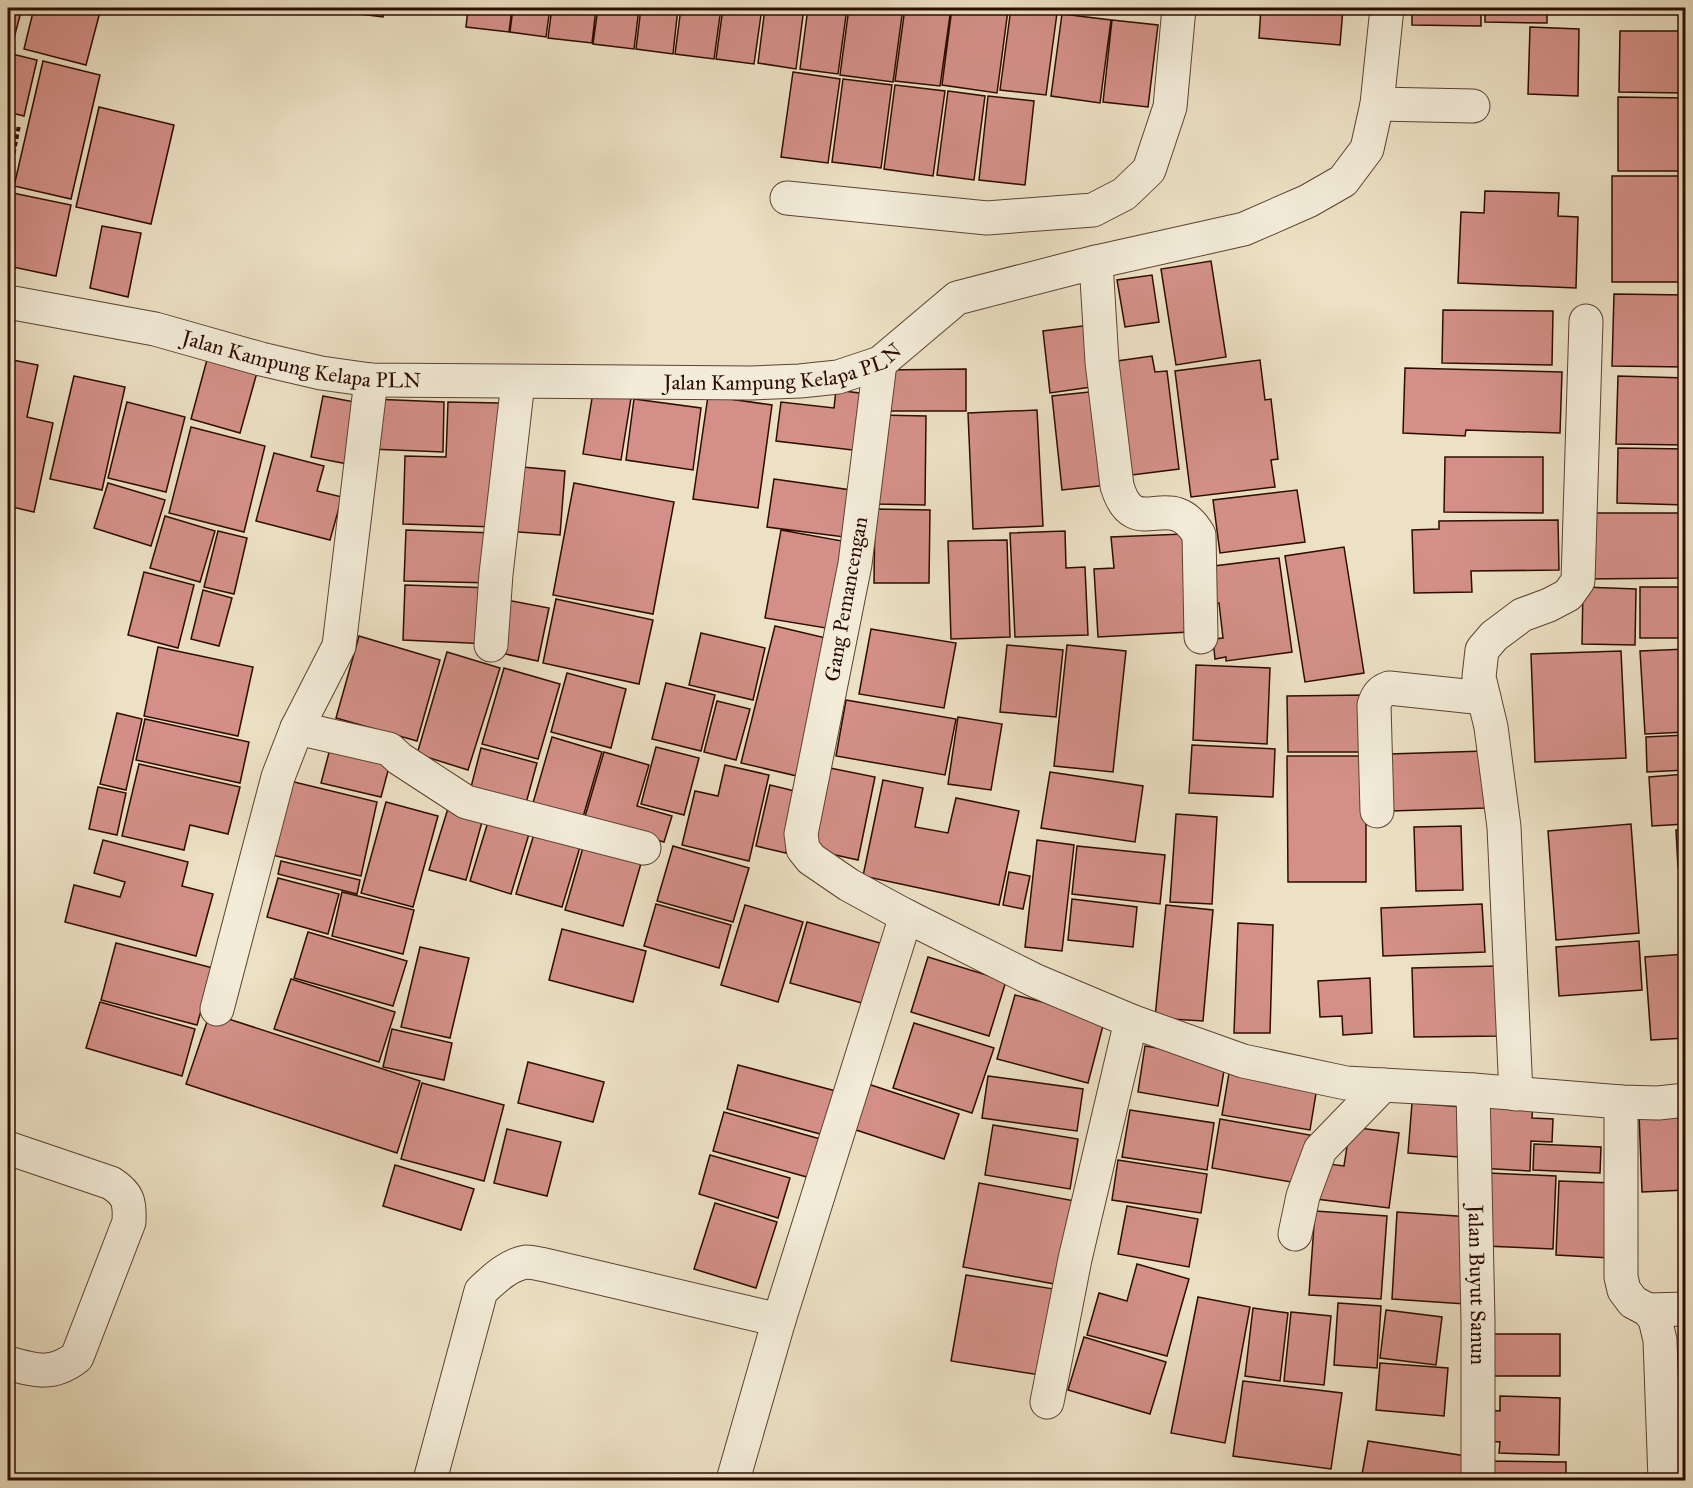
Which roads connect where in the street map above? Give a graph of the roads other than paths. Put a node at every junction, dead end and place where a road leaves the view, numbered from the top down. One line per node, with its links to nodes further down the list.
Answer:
1 (1179, 8): 5 (street)
2 (1387, 8): 3 (street, Jalan Kampung Kelapa PLN)
3 (1377, 104): 4 (street); 6 (street, Jalan Kampung Kelapa PLN)
4 (1473, 106)
5 (787, 198)
6 (1096, 262): 9 (street, Jalan Kampung Kelapa PLN); 12 (street)
7 (8, 302): 10 (street, Jalan Kampung Kelapa PLN)
8 (1586, 321): 14 (street)
9 (880, 363): 11 (street, Jalan Kampung Kelapa PLN); 18 (street, Gang Pemancengan)
10 (371, 380): 11 (street, Jalan Kampung Kelapa PLN); 15 (street)
11 (518, 382): 13 (street)
12 (1201, 637)
13 (491, 645)
14 (1484, 698): 16 (street); 23 (street)
15 (297, 728): 17 (street); 19 (street)
16 (1377, 811)
17 (644, 848)
18 (906, 916): 20 (street); 30 (street)
19 (217, 1009)
20 (1131, 1021): 21 (street); 32 (street)
21 (1383, 1085): 22 (street); 27 (street)
22 (1473, 1090): 23 (street); 35 (street, Jalan Buyut Sanun)
23 (1516, 1094): 25 (street)
24 (1686, 1100): 25 (street)
25 (1621, 1102): 29 (street)
26 (8, 1148): 31 (street)
27 (1295, 1234)
28 (1686, 1309): 29 (street)
29 (1648, 1310): 36 (street)
30 (779, 1320): 33 (street); 34 (street)
31 (8, 1363)
32 (1047, 1402)
33 (430, 1480)
34 (733, 1480)
35 (1478, 1480)
36 (1665, 1480)

